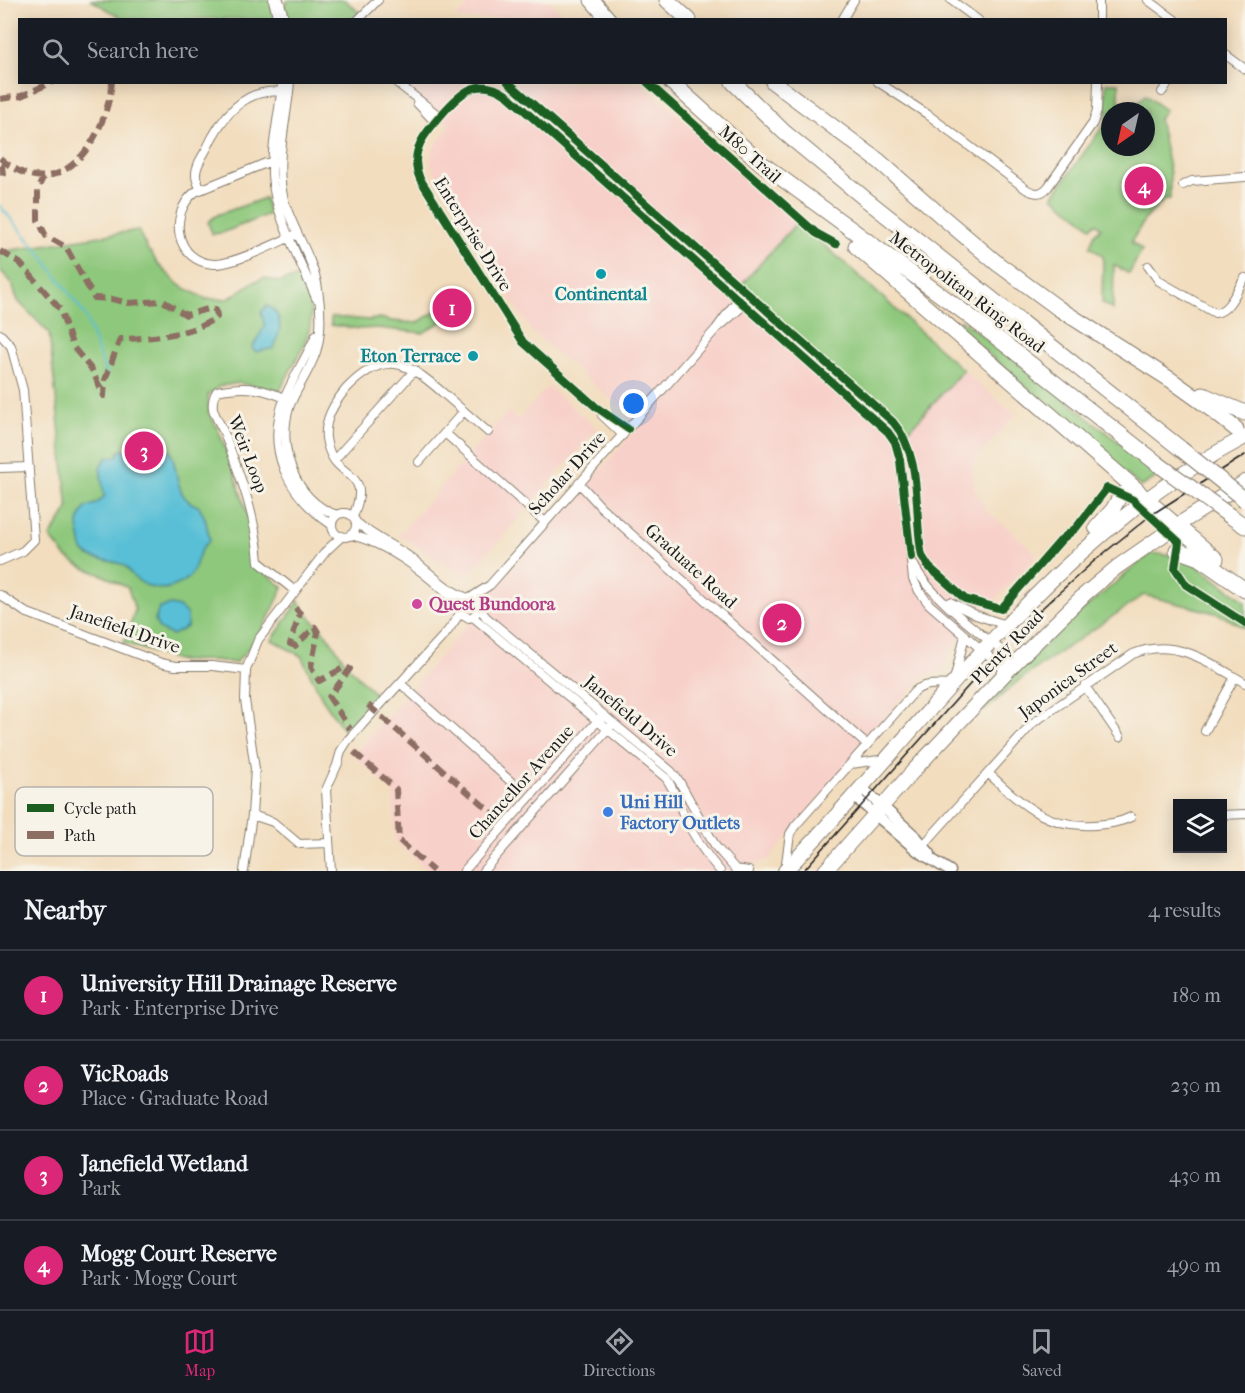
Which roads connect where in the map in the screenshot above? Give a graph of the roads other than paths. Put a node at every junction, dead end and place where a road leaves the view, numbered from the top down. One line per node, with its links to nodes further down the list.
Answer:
1 (273, 0): 12 (street)
2 (279, 0): 13 (street)
3 (378, 0): 11 (street)
4 (592, 0): 16 (highway)
5 (656, 0): 17 (highway)
6 (667, 0): 18 (highway)
7 (854, 0): 19 (street)
8 (951, 0): 20 (street)
9 (1099, 0): 21 (street)
10 (1148, 0): 22 (street)
11 (371, 8): 14 (street); 15 (street)
12 (278, 18)
13 (284, 18)
14 (360, 18)
15 (365, 18)
16 (607, 18)
17 (672, 18)
18 (687, 18)
19 (843, 18)
20 (975, 18)
21 (1099, 18)
22 (1172, 18)
23 (1227, 56): 24 (street)
24 (1245, 69)
25 (290, 84): 36 (street)
26 (398, 84): 35 (street)
27 (673, 84): 37 (highway, Metropolitan Ring Road)
28 (735, 84): 65 (highway, Metropolitan Ring Road, bridge)
29 (776, 84): 46 (highway)
30 (881, 84): 31 (street)
31 (1098, 84)
32 (1168, 84): 34 (street)
33 (282, 87): 36 (street); 40 (street)
34 (1162, 92)
35 (437, 119): 44 (street, Enterprise Drive); 52 (street, Enterprise Drive)
36 (276, 163): 40 (street); 41 (street)
37 (761, 163): 59 (highway); 69 (highway, Metropolitan Ring Road, bridge)
38 (1245, 179): 39 (street)
39 (1183, 185)
40 (200, 189): 41 (street)
41 (294, 235): 48 (street)
42 (1148, 266): 43 (street)
43 (1245, 278)
44 (741, 302): 52 (street, Scholar Drive); 76 (street, Enterprise Drive)
45 (0, 334): 57 (street)
46 (1121, 350): 50 (highway); 54 (highway)
47 (415, 370): 49 (street); 55 (street); 55 (street)
48 (288, 399): 66 (street); 70 (street); 82 (street, Weir Loop)
49 (464, 411): 51 (street); 53 (street)
50 (1245, 413)
51 (488, 432)
52 (625, 432): 61 (street, Scholar Drive)
53 (445, 433): 56 (street); 68 (street)
54 (1243, 435): 64 (highway, Plenty Road)
55 (334, 460): 63 (street)
56 (419, 462)
57 (28, 467): 58 (street); 77 (street)
58 (0, 468)
59 (1123, 479): 62 (highway); 64 (highway)
60 (1245, 482): 71 (highway, Plenty Road)
61 (577, 486): 68 (street, Scholar Drive); 102 (street, Graduate Road)
62 (1121, 494): 80 (highway)
63 (359, 495): 66 (street); 67 (street)
64 (1142, 495): 71 (highway); 80 (highway, Plenty Road)
65 (1245, 500)
66 (341, 514): 67 (street); 70 (street)
67 (355, 520): 72 (street); 85 (street)
68 (545, 522): 79 (street, Scholar Drive)
69 (1245, 526)
70 (333, 528): 72 (street); 75 (street)
71 (1180, 529): 73 (highway, Plenty Road); 78 (highway)
72 (346, 536): 75 (street); 87 (street, Janefield Drive)
73 (1150, 545): 74 (highway); 91 (highway, Plenty Road)
74 (1177, 550): 81 (highway)
75 (326, 551): 82 (street)
76 (911, 557): 84 (street, Enterprise Drive); 89 (street, Enterprise Drive)
77 (0, 561)
78 (1245, 581)
79 (490, 585): 85 (street, Scholar Drive); 86 (street, Scholar Drive)
80 (1041, 589): 88 (highway, Plenty Road)
81 (1245, 590)
82 (295, 591): 92 (street)
83 (0, 595): 92 (street, Janefield Drive)
84 (939, 597): 88 (street); 90 (street, Enterprise Drive)
85 (469, 598): 86 (street, Janefield Drive); 87 (street, Scholar Drive)
86 (479, 607): 87 (street, Scholar Drive); 98 (street, Janefield Drive)
87 (465, 613): 95 (street); 98 (street, Janefield Drive)
88 (1006, 625): 90 (highway, Plenty Road)
89 (964, 635): 90 (street, Enterprise Drive); 96 (street)
90 (987, 646): 91 (street, Enterprise Drive); 91 (street, Enterprise Drive); 96 (highway, Plenty Road)
91 (1012, 667): 108 (highway, Plenty Road)
92 (246, 670): 113 (street)
93 (1235, 677): 94 (street, Japonica Street); 97 (street, Japonica Street); 100 (street)
94 (1245, 683)
95 (401, 684): 106 (street); 115 (street)
96 (953, 685): 102 (street, Plenty Road); 103 (highway, Plenty Road)
97 (1085, 686): 101 (street); 105 (street, Japonica Street)
98 (601, 718): 99 (street, Janefield Drive); 117 (street, Chancellor Avenue)
99 (611, 726): 111 (street, Janefield Drive); 114 (street, Janefield Drive); 121 (street, Chancellor Avenue)
100 (1205, 731)
101 (1120, 737)
102 (867, 745): 104 (street, Plenty Road)
103 (886, 759): 104 (street); 107 (highway, Plenty Road)
104 (851, 764): 124 (street, Plenty Road)
105 (988, 773): 112 (street); 116 (street, Japonica Street)
106 (518, 787)
107 (859, 792): 108 (street); 124 (highway, Plenty Road)
108 (879, 810): 116 (street); 125 (highway, Plenty Road)
109 (1245, 814): 110 (street)
110 (1227, 815)
111 (700, 816): 114 (street); 118 (street, Janefield Drive)
112 (1131, 817)
113 (251, 818): 115 (street); 119 (street)
114 (692, 831): 122 (street, Janefield Drive)
115 (329, 843): 120 (street)
116 (920, 848): 126 (street)
117 (467, 870)
118 (736, 870): 123 (street)
119 (244, 871)
120 (331, 871)
121 (483, 871)
122 (720, 871)
123 (749, 871)
124 (785, 871)
125 (825, 871)
126 (950, 871)

